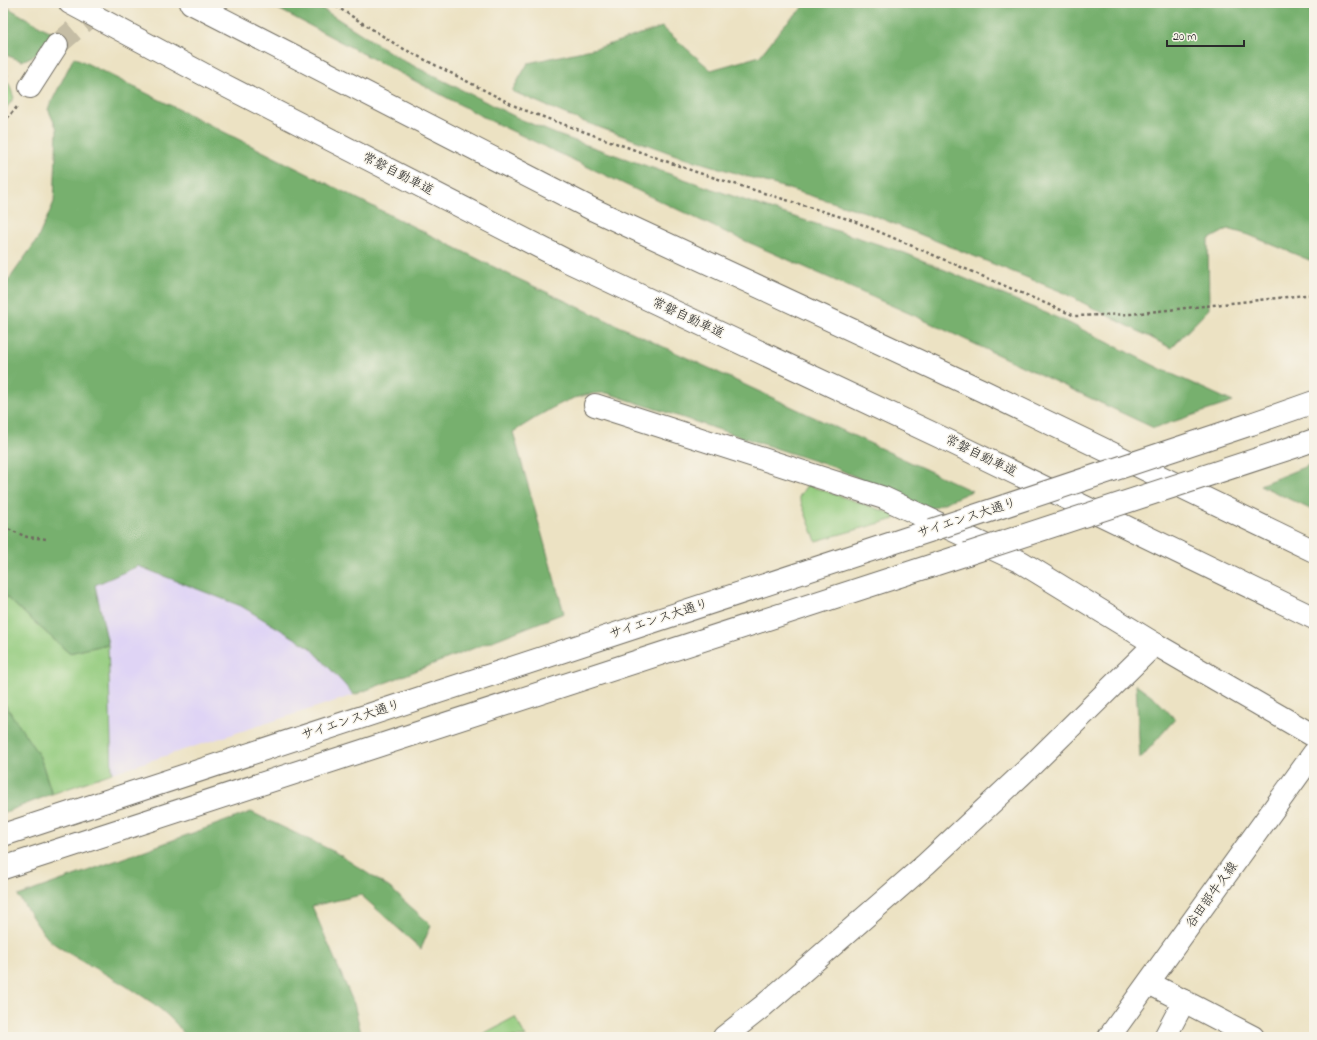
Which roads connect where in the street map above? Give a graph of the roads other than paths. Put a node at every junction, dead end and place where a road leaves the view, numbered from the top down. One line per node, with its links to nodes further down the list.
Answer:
1 (70, 3): 9 (main road, 常磐自動車道)
2 (191, 3): 8 (main road)
3 (57, 45): 4 (main road)
4 (30, 87)
5 (1314, 402): 13 (main road, サイエンス大通り, bridge)
6 (595, 405): 10 (main road)
7 (1305, 443): 14 (main road, bridge)
8 (1314, 552)
9 (1314, 618)
10 (1155, 644): 11 (main road); 17 (main road)
11 (1314, 736)
12 (1314, 753): 15 (main road, 谷田部牛久線)
13 (3, 835)
14 (3, 868)
15 (1149, 983): 16 (main road); 18 (main road, 谷田部牛久線)
16 (1184, 1001): 19 (main road); 20 (main road)
17 (724, 1037)
18 (1109, 1037)
19 (1166, 1037)
20 (1254, 1037)

